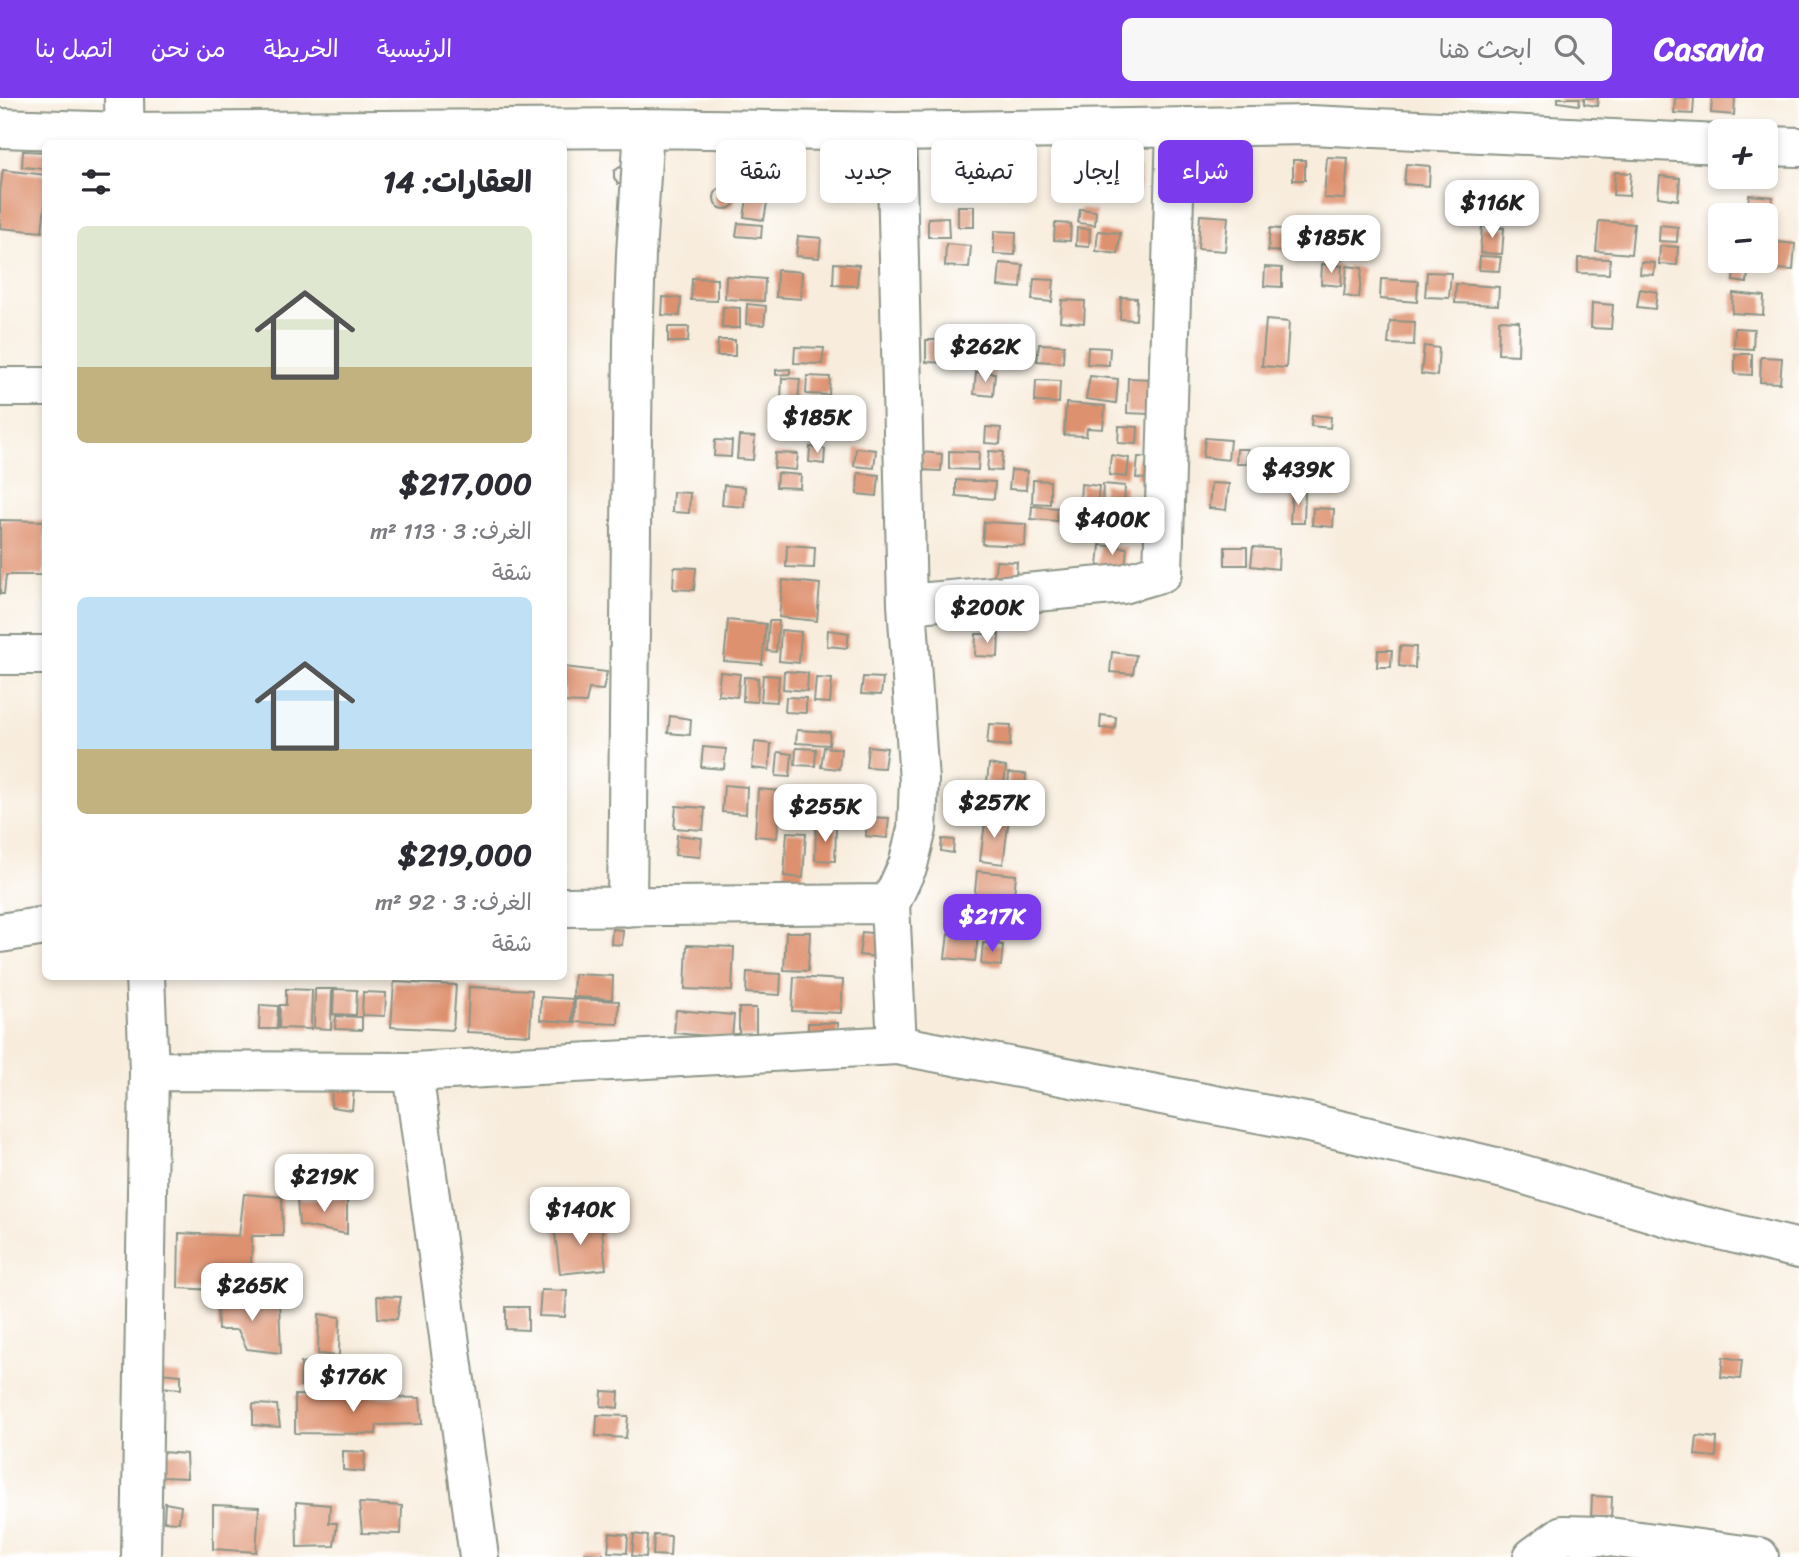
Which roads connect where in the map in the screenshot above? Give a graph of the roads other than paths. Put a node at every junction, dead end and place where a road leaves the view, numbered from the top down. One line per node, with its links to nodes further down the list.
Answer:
1 (1311, 111): 5 (street); 8 (street)
2 (124, 124): 3 (street); 7 (street)
3 (0, 128)
4 (644, 128): 6 (street); 7 (street); 18 (street)
5 (1176, 128): 6 (street); 13 (street)
6 (896, 132): 13 (street)
7 (370, 136)
8 (1708, 143)
9 (1778, 146): 10 (street)
10 (1799, 147)
11 (0, 387): 12 (street)
12 (42, 387)
13 (907, 604): 16 (street)
14 (0, 655): 15 (street)
15 (42, 656)
16 (890, 904): 18 (street); 22 (street)
17 (567, 907): 18 (street)
18 (627, 907)
19 (42, 927): 20 (street)
20 (0, 933)
21 (145, 980): 23 (street)
22 (897, 1045): 24 (street); 25 (street)
23 (149, 1071): 24 (street); 26 (street)
24 (414, 1072): 27 (street)
25 (1799, 1249)
26 (141, 1557)
27 (479, 1557)
28 (1533, 1557): 29 (street)
29 (1759, 1557)

